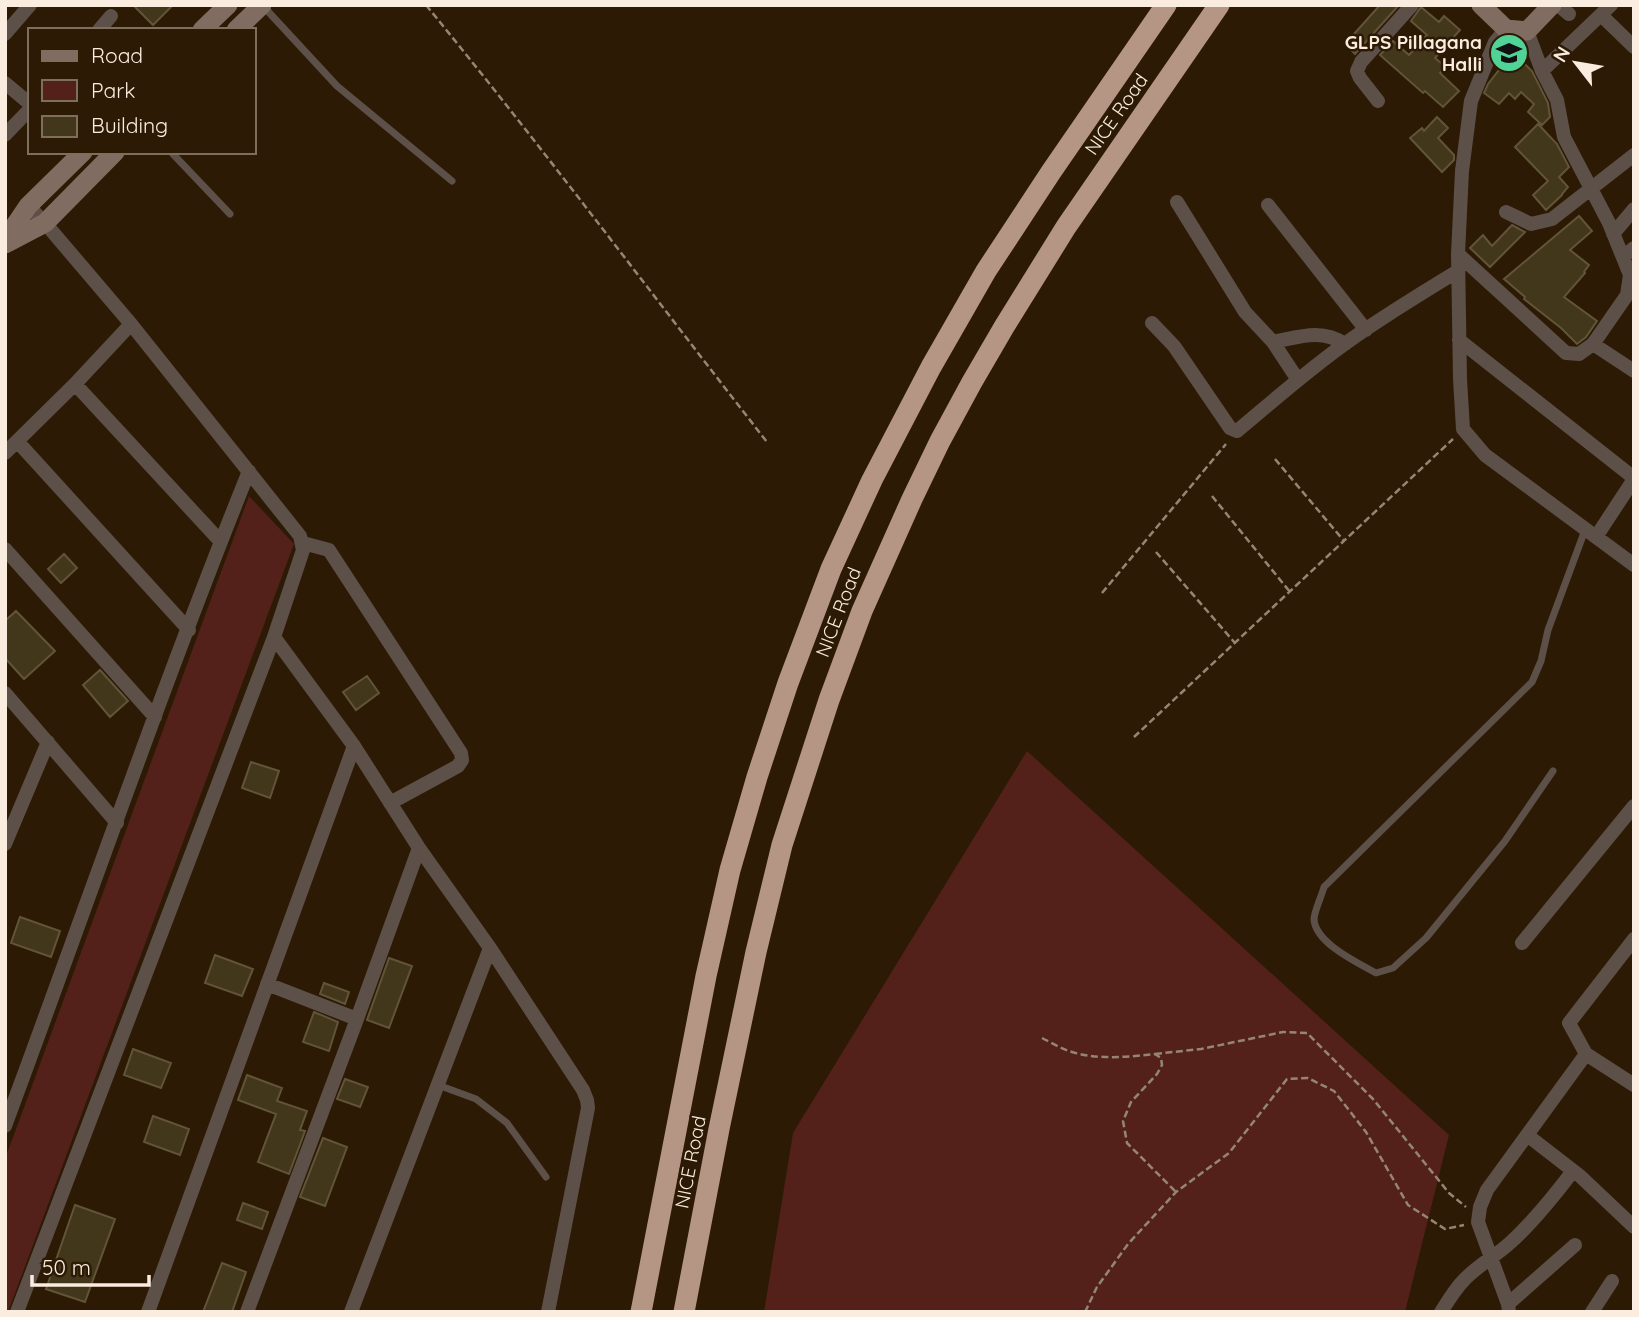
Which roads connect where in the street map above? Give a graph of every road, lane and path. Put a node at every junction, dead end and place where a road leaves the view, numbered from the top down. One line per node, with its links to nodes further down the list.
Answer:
1 (30, 5): 17 (street)
2 (228, 5): 13 (main road)
3 (262, 5): 14 (main road); 29 (lane)
4 (426, 5): 57 (path)
5 (1166, 5): 112 (highway, NICE Road)
6 (1219, 5): 113 (highway, NICE Road)
7 (1412, 5): 21 (street)
8 (1481, 5): 15 (main road)
9 (1560, 8): 16 (main road)
10 (1606, 10): 18 (street); 19 (street)
11 (111, 16): 12 (street)
12 (101, 28)
13 (204, 28)
14 (238, 28)
15 (1506, 29): 16 (main road); 41 (street)
16 (1527, 31): 19 (street)
17 (5, 34)
18 (1634, 47)
19 (1542, 71): 30 (street)
20 (5, 83): 22 (street)
21 (1378, 101)
22 (28, 105)
23 (28, 109): 24 (street)
24 (5, 135)
25 (80, 154): 33 (main road)
26 (113, 154): 37 (main road)
27 (173, 154): 36 (lane)
28 (1634, 155): 30 (street)
29 (452, 181)
30 (1591, 188): 35 (street); 38 (street)
31 (1177, 202): 48 (street)
32 (1268, 205): 46 (street)
33 (28, 206): 37 (street); 39 (main road)
34 (1634, 209): 38 (street)
35 (1506, 212)
36 (230, 214)
37 (46, 223): 39 (main road); 45 (street)
38 (1613, 234): 40 (street)
39 (5, 242)
40 (1628, 253): 43 (street)
41 (1458, 254): 42 (street); 50 (street)
42 (1458, 271): 46 (street); 47 (street)
43 (1631, 286): 50 (street)
44 (1152, 323): 55 (street)
45 (131, 324): 53 (street); 60 (street)
46 (1366, 330): 49 (street)
47 (1459, 340): 54 (street); 61 (street)
48 (1273, 342): 49 (street); 52 (street)
49 (1345, 344): 52 (street)
50 (1593, 344): 51 (street)
51 (1634, 371)
52 (1298, 380): 55 (street)
53 (75, 384): 56 (street); 65 (street)
54 (1464, 429): 63 (street); 64 (path)
55 (1237, 430): 71 (path)
56 (17, 441): 58 (street); 72 (street)
57 (767, 442)
58 (5, 453)
59 (1275, 459): 64 (path)
60 (249, 471): 65 (street); 66 (street)
61 (1634, 479): 63 (street)
62 (1212, 496): 70 (path)
63 (1590, 533): 69 (street); 80 (lane)
64 (1344, 541): 70 (path)
65 (221, 542): 72 (street)
66 (303, 543): 73 (street); 81 (street)
67 (5, 549): 76 (street)
68 (1156, 552): 74 (path)
69 (1634, 565)
70 (1290, 592): 74 (path)
71 (1102, 593)
72 (188, 630): 76 (street)
73 (274, 637): 79 (street); 107 (street)
74 (1235, 643): 77 (path)
75 (5, 694): 78 (street)
76 (156, 717): 83 (street)
77 (1134, 737)
78 (48, 742): 83 (street); 84 (street)
79 (354, 746): 81 (street); 89 (street)
80 (1553, 771)
81 (390, 803): 85 (street)
82 (1634, 806): 87 (street)
83 (117, 823): 96 (street)
84 (6, 839)
85 (419, 848): 88 (street); 90 (street)
86 (1634, 939): 93 (street)
87 (1522, 943)
88 (491, 948): 94 (street); 111 (street)
89 (267, 985): 90 (street); 108 (street)
90 (357, 1019): 109 (street)
91 (1042, 1038): 92 (path)
92 (1156, 1054): 100 (path); 101 (path)
93 (1586, 1054): 95 (street); 97 (street)
94 (438, 1085): 99 (lane); 110 (street)
95 (1634, 1085)
96 (5, 1126)
97 (1527, 1135): 98 (street); 101 (street)
98 (1573, 1171): 102 (street); 104 (street)
99 (546, 1177)
100 (1177, 1192): 101 (path); 114 (path)
101 (1478, 1218): 104 (street)
102 (1634, 1227)
103 (1574, 1245): 106 (street)
104 (1492, 1258): 106 (street); 115 (street)
105 (1612, 1281): 116 (street)
106 (1509, 1308)
107 (17, 1312)
108 (148, 1312)
109 (247, 1312)
110 (351, 1312)
111 (548, 1312)
112 (640, 1312)
113 (684, 1312)
114 (1085, 1312)
115 (1441, 1312)
116 (1592, 1312)

